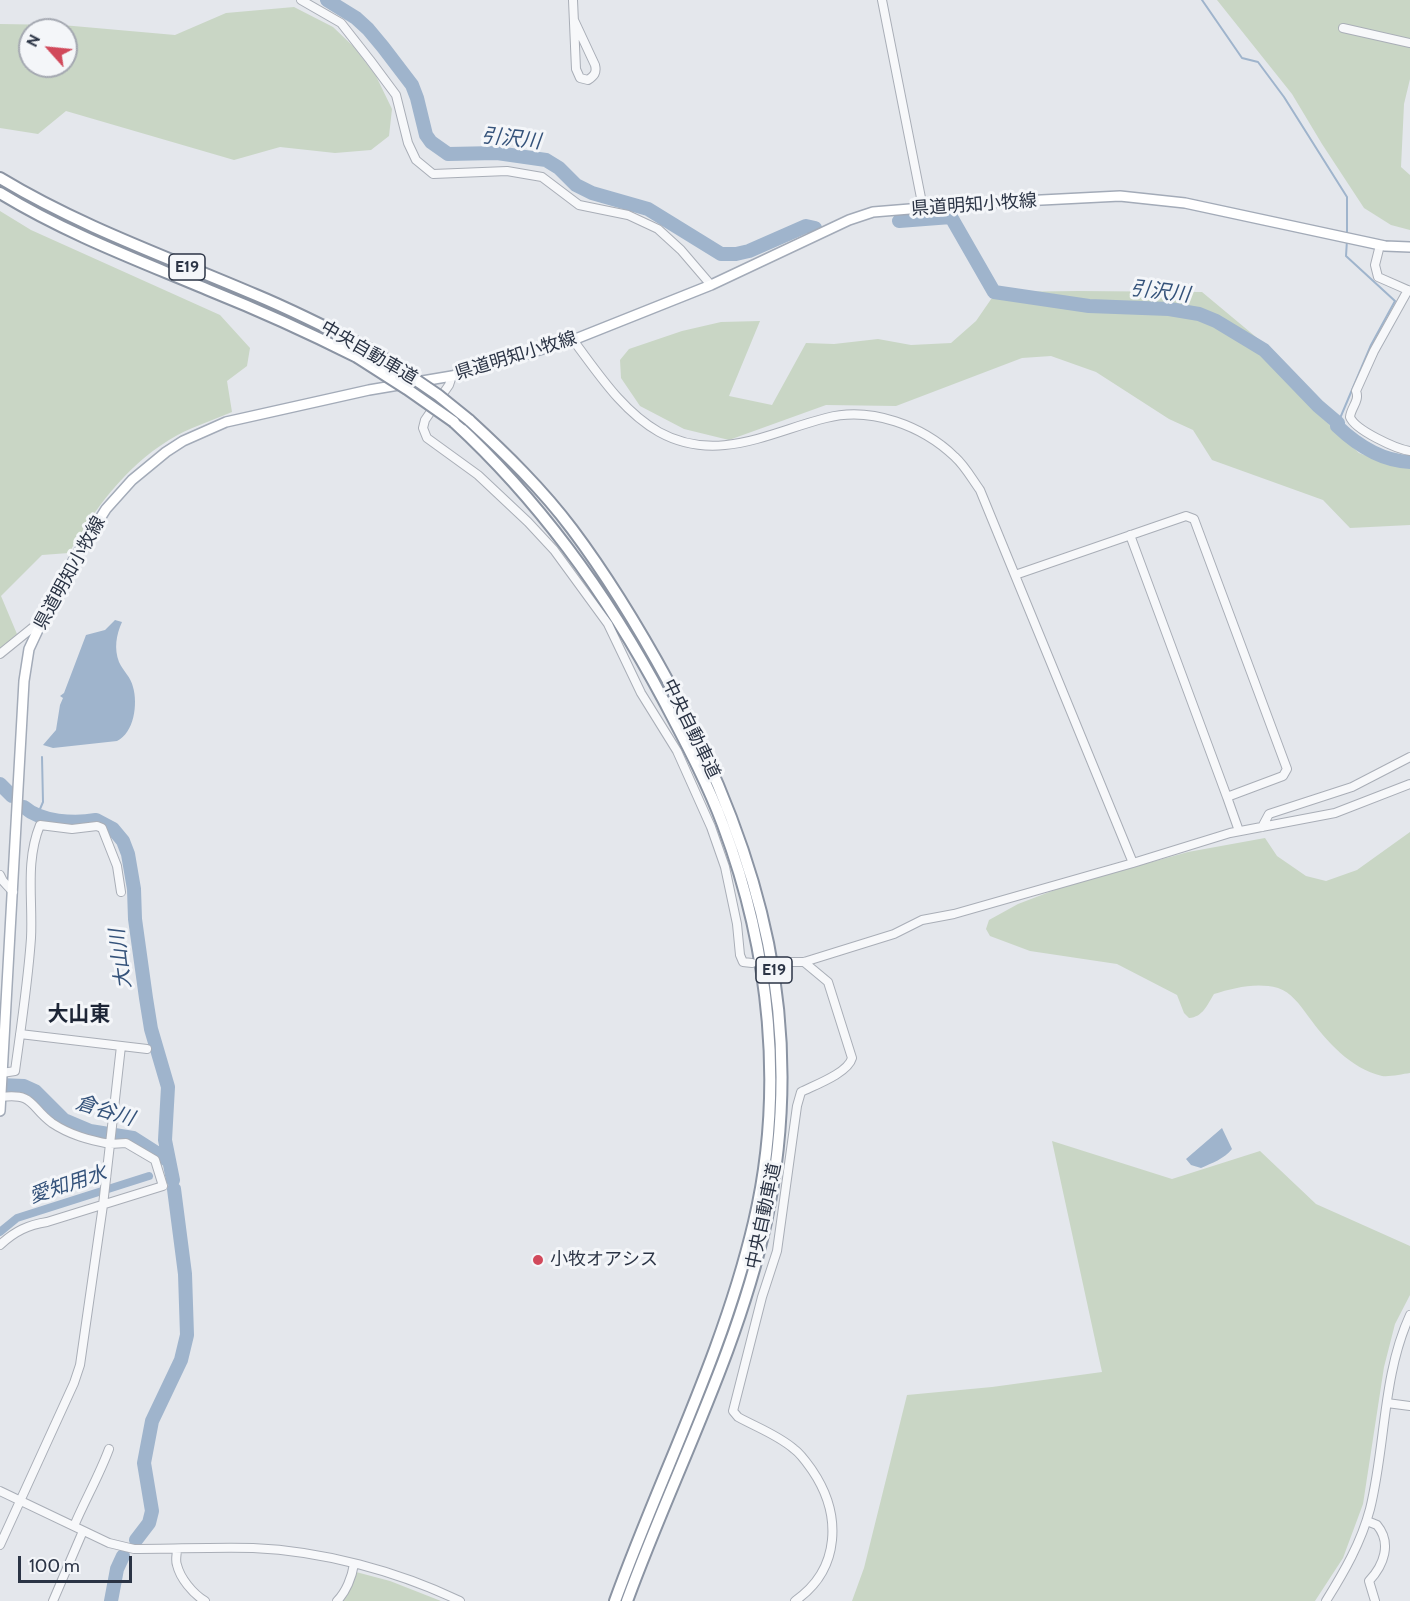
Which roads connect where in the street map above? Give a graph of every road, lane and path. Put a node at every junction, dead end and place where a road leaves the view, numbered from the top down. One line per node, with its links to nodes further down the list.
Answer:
1 (301, 0): 12 (street)
2 (573, 0): 4 (street)
3 (882, 0): 9 (street)
4 (574, 20): 4 (street)
5 (1343, 28): 6 (street)
6 (1410, 43)
7 (0, 178): 59 (highway, 中央自動車道 / E19, bridge)
8 (0, 193): 58 (highway, 中央自動車道 / E19, bridge)
9 (923, 208): 10 (main road, 県道明知小牧線); 12 (main road, 県道明知小牧線)
10 (1380, 244): 11 (main road, 県道明知小牧線); 13 (street)
11 (1410, 247)
12 (711, 285): 14 (main road, 県道明知小牧線)
13 (1409, 290): 16 (street)
14 (573, 340): 15 (main road, 県道明知小牧線); 18 (street)
15 (452, 376): 19 (main road, 県道明知小牧線); 30 (street)
16 (1410, 451)
17 (1130, 536): 18 (street); 23 (street); 23 (street)
18 (1015, 575): 26 (street)
19 (43, 619): 20 (street); 28 (main road, 県道明知小牧線)
20 (0, 654)
21 (1410, 757): 24 (street)
22 (1410, 784): 24 (street)
23 (1227, 797): 25 (street)
24 (1262, 827): 25 (street)
25 (1239, 831): 26 (street)
26 (1133, 863): 32 (street)
27 (0, 875): 28 (street)
28 (13, 892): 36 (main road, 県道明知小牧線)
29 (121, 892): 33 (street)
30 (748, 962)
31 (790, 962): 32 (street)
32 (804, 962): 60 (street)
33 (20, 1034): 34 (street); 36 (street)
34 (121, 1046): 35 (street); 39 (street)
35 (147, 1049)
36 (2, 1074): 37 (main road, 県道明知小牧線)
37 (1, 1093): 38 (main road, 県道明知小牧線); 39 (street)
38 (0, 1111)
39 (110, 1142): 40 (street); 40 (street)
40 (103, 1204): 41 (street); 47 (street)
41 (0, 1245)
42 (1410, 1315): 43 (street)
43 (1387, 1403): 44 (street); 48 (street)
44 (1410, 1406)
45 (109, 1449): 49 (street)
46 (0, 1491): 47 (street)
47 (21, 1501): 49 (street); 51 (street)
48 (1367, 1521): 61 (street); 62 (street)
49 (74, 1526): 50 (street)
50 (83, 1531): 52 (street); 54 (street)
51 (0, 1545)
52 (177, 1549): 53 (street); 55 (street)
53 (354, 1564): 56 (street); 57 (street)
54 (53, 1601)
55 (205, 1601)
56 (337, 1601)
57 (460, 1601)
58 (615, 1601)
59 (627, 1601)
60 (795, 1601)
61 (1326, 1601)
62 (1375, 1601)

